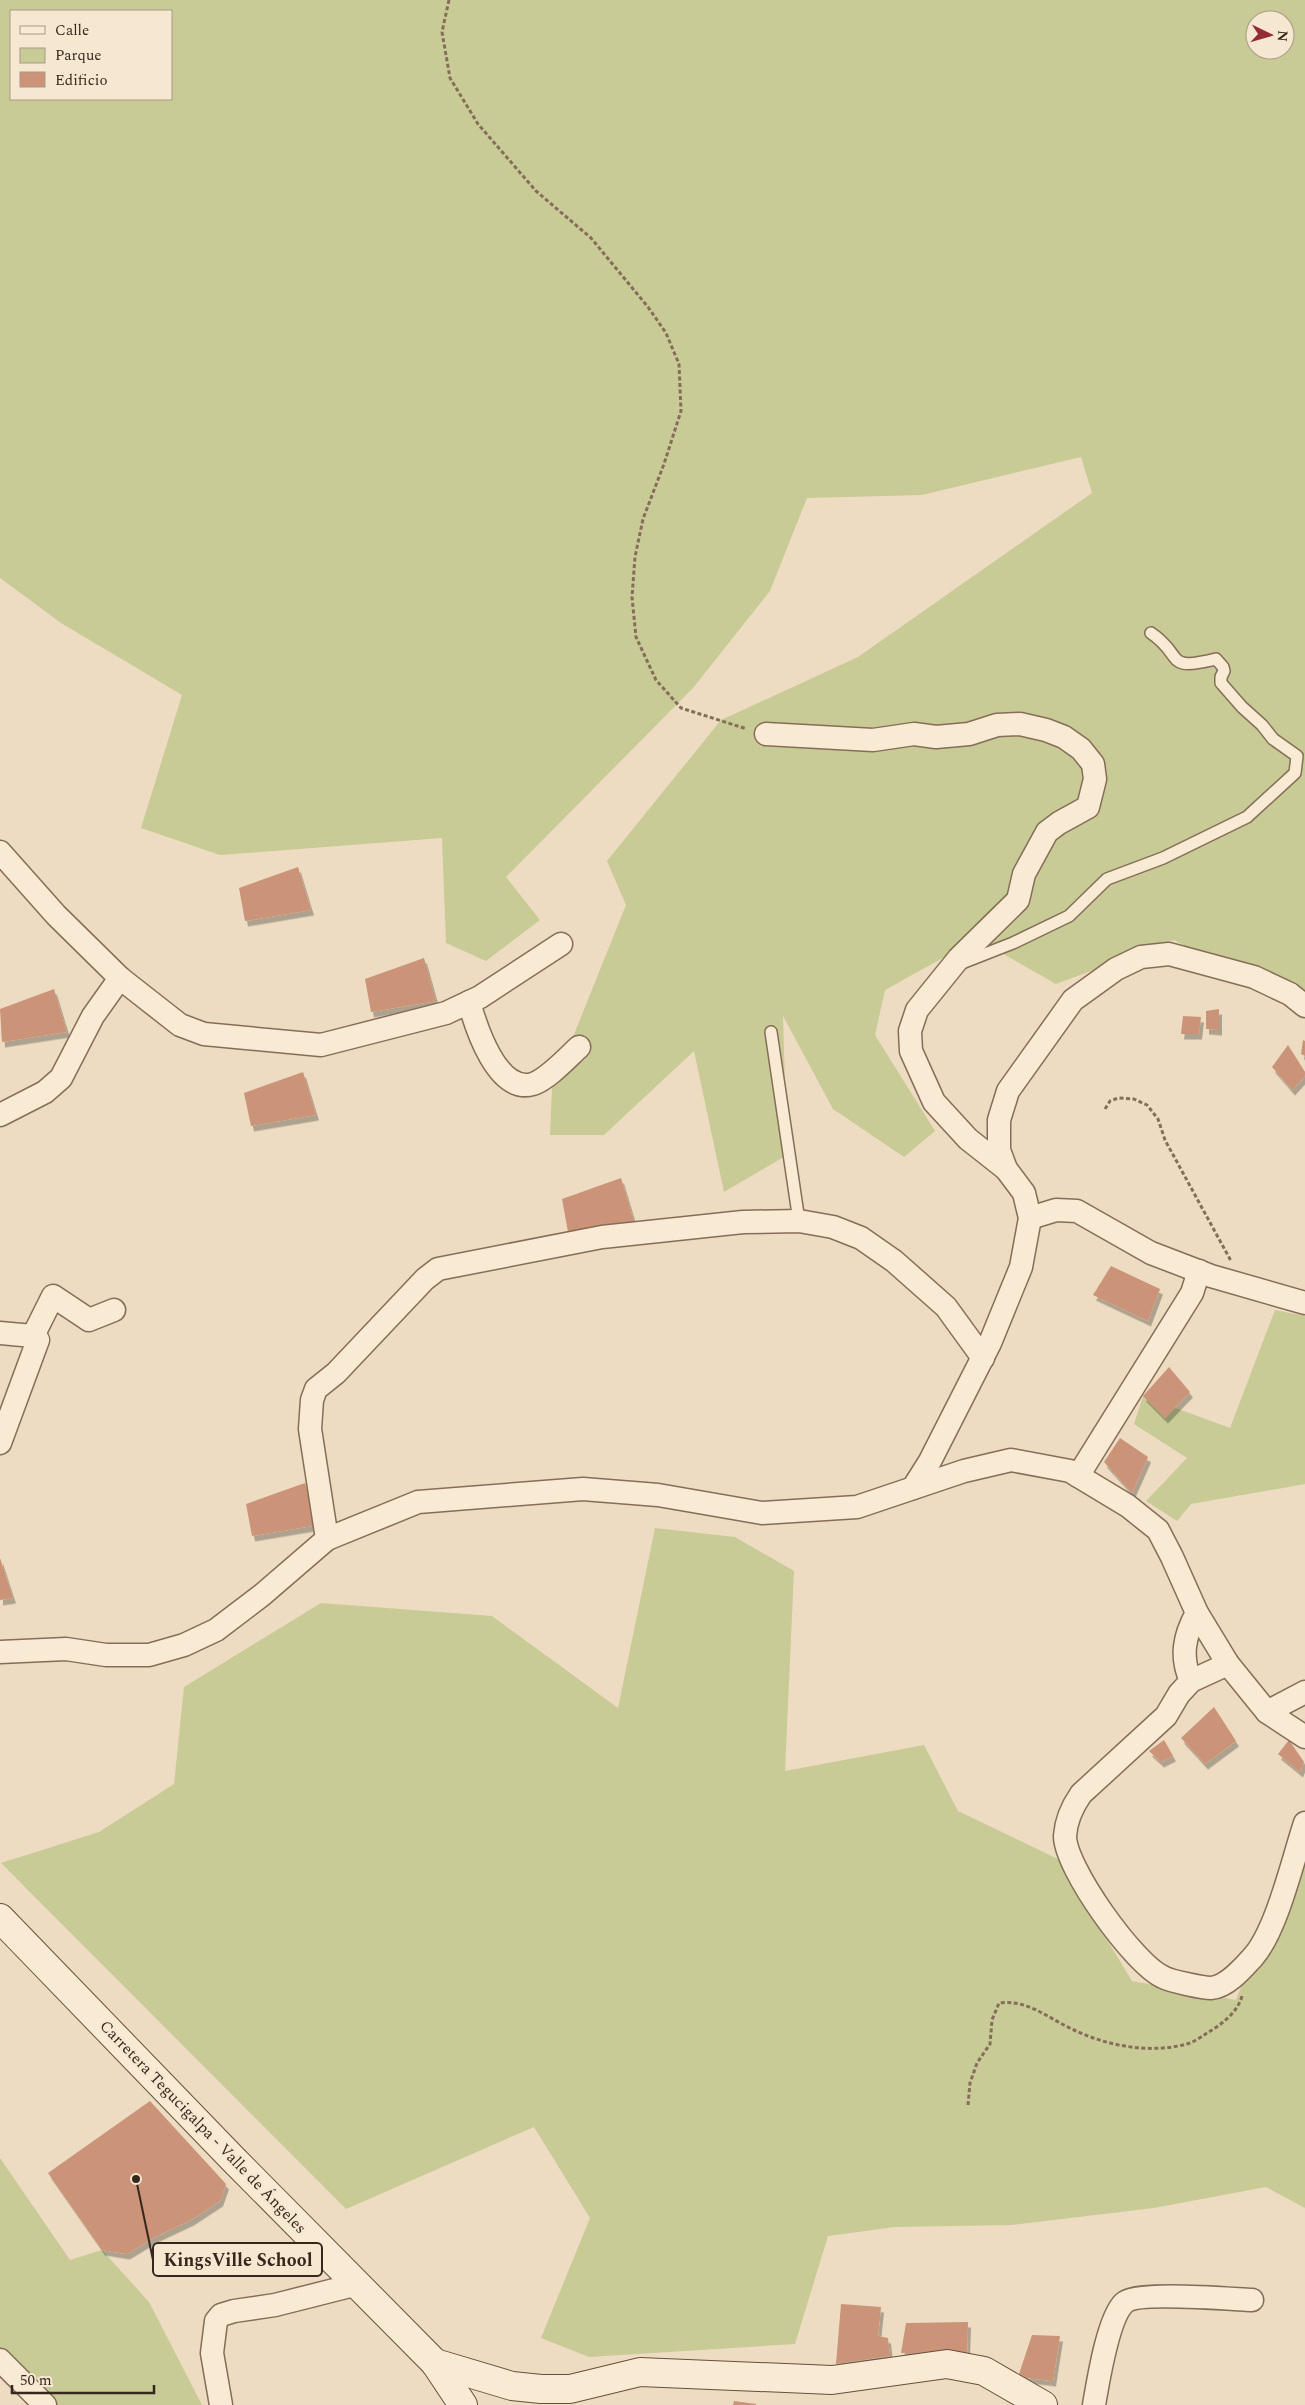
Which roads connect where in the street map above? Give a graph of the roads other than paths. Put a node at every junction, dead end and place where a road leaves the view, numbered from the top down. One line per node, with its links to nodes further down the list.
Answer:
1 (1151, 633): 5 (lane)
2 (766, 734): 5 (street)
3 (0, 852): 6 (street)
4 (561, 944): 7 (street)
5 (952, 967): 12 (street)
6 (120, 978): 7 (street); 11 (street)
7 (469, 1002): 10 (street)
8 (1305, 1006): 12 (street)
9 (771, 1032): 14 (lane)
10 (579, 1047)
11 (0, 1115)
12 (1006, 1169): 13 (street)
13 (1030, 1218): 15 (street); 20 (street)
14 (799, 1222): 20 (street); 24 (street)
15 (1199, 1271): 16 (street); 22 (street)
16 (1305, 1303)
17 (114, 1310): 19 (street)
18 (0, 1333): 19 (street)
19 (34, 1336): 21 (street)
20 (983, 1358): 23 (street)
21 (0, 1443)
22 (1078, 1476): 23 (street); 25 (street)
23 (913, 1488): 24 (street)
24 (327, 1538): 26 (street)
25 (1197, 1613): 27 (street); 28 (street)
26 (0, 1652)
27 (1228, 1664): 28 (street); 30 (street)
28 (1191, 1681): 32 (street)
29 (1305, 1692): 30 (street)
30 (1267, 1712): 31 (street)
31 (1305, 1738)
32 (1305, 1823)
33 (0, 1918): 34 (main road, Carretera Tegucigalpa - Valle de Ángeles)
34 (358, 2284): 37 (main road, Carretera Tegucigalpa - Valle de Ángeles); 40 (street)
35 (1252, 2300): 43 (street)
36 (0, 2360): 39 (street)
37 (435, 2362): 38 (main road); 41 (main road, Carretera Tegucigalpa - Valle de Ángeles)
38 (545, 2397): 42 (main road)
39 (45, 2405)
40 (221, 2405)
41 (463, 2405)
42 (1042, 2405)
43 (1094, 2405)

